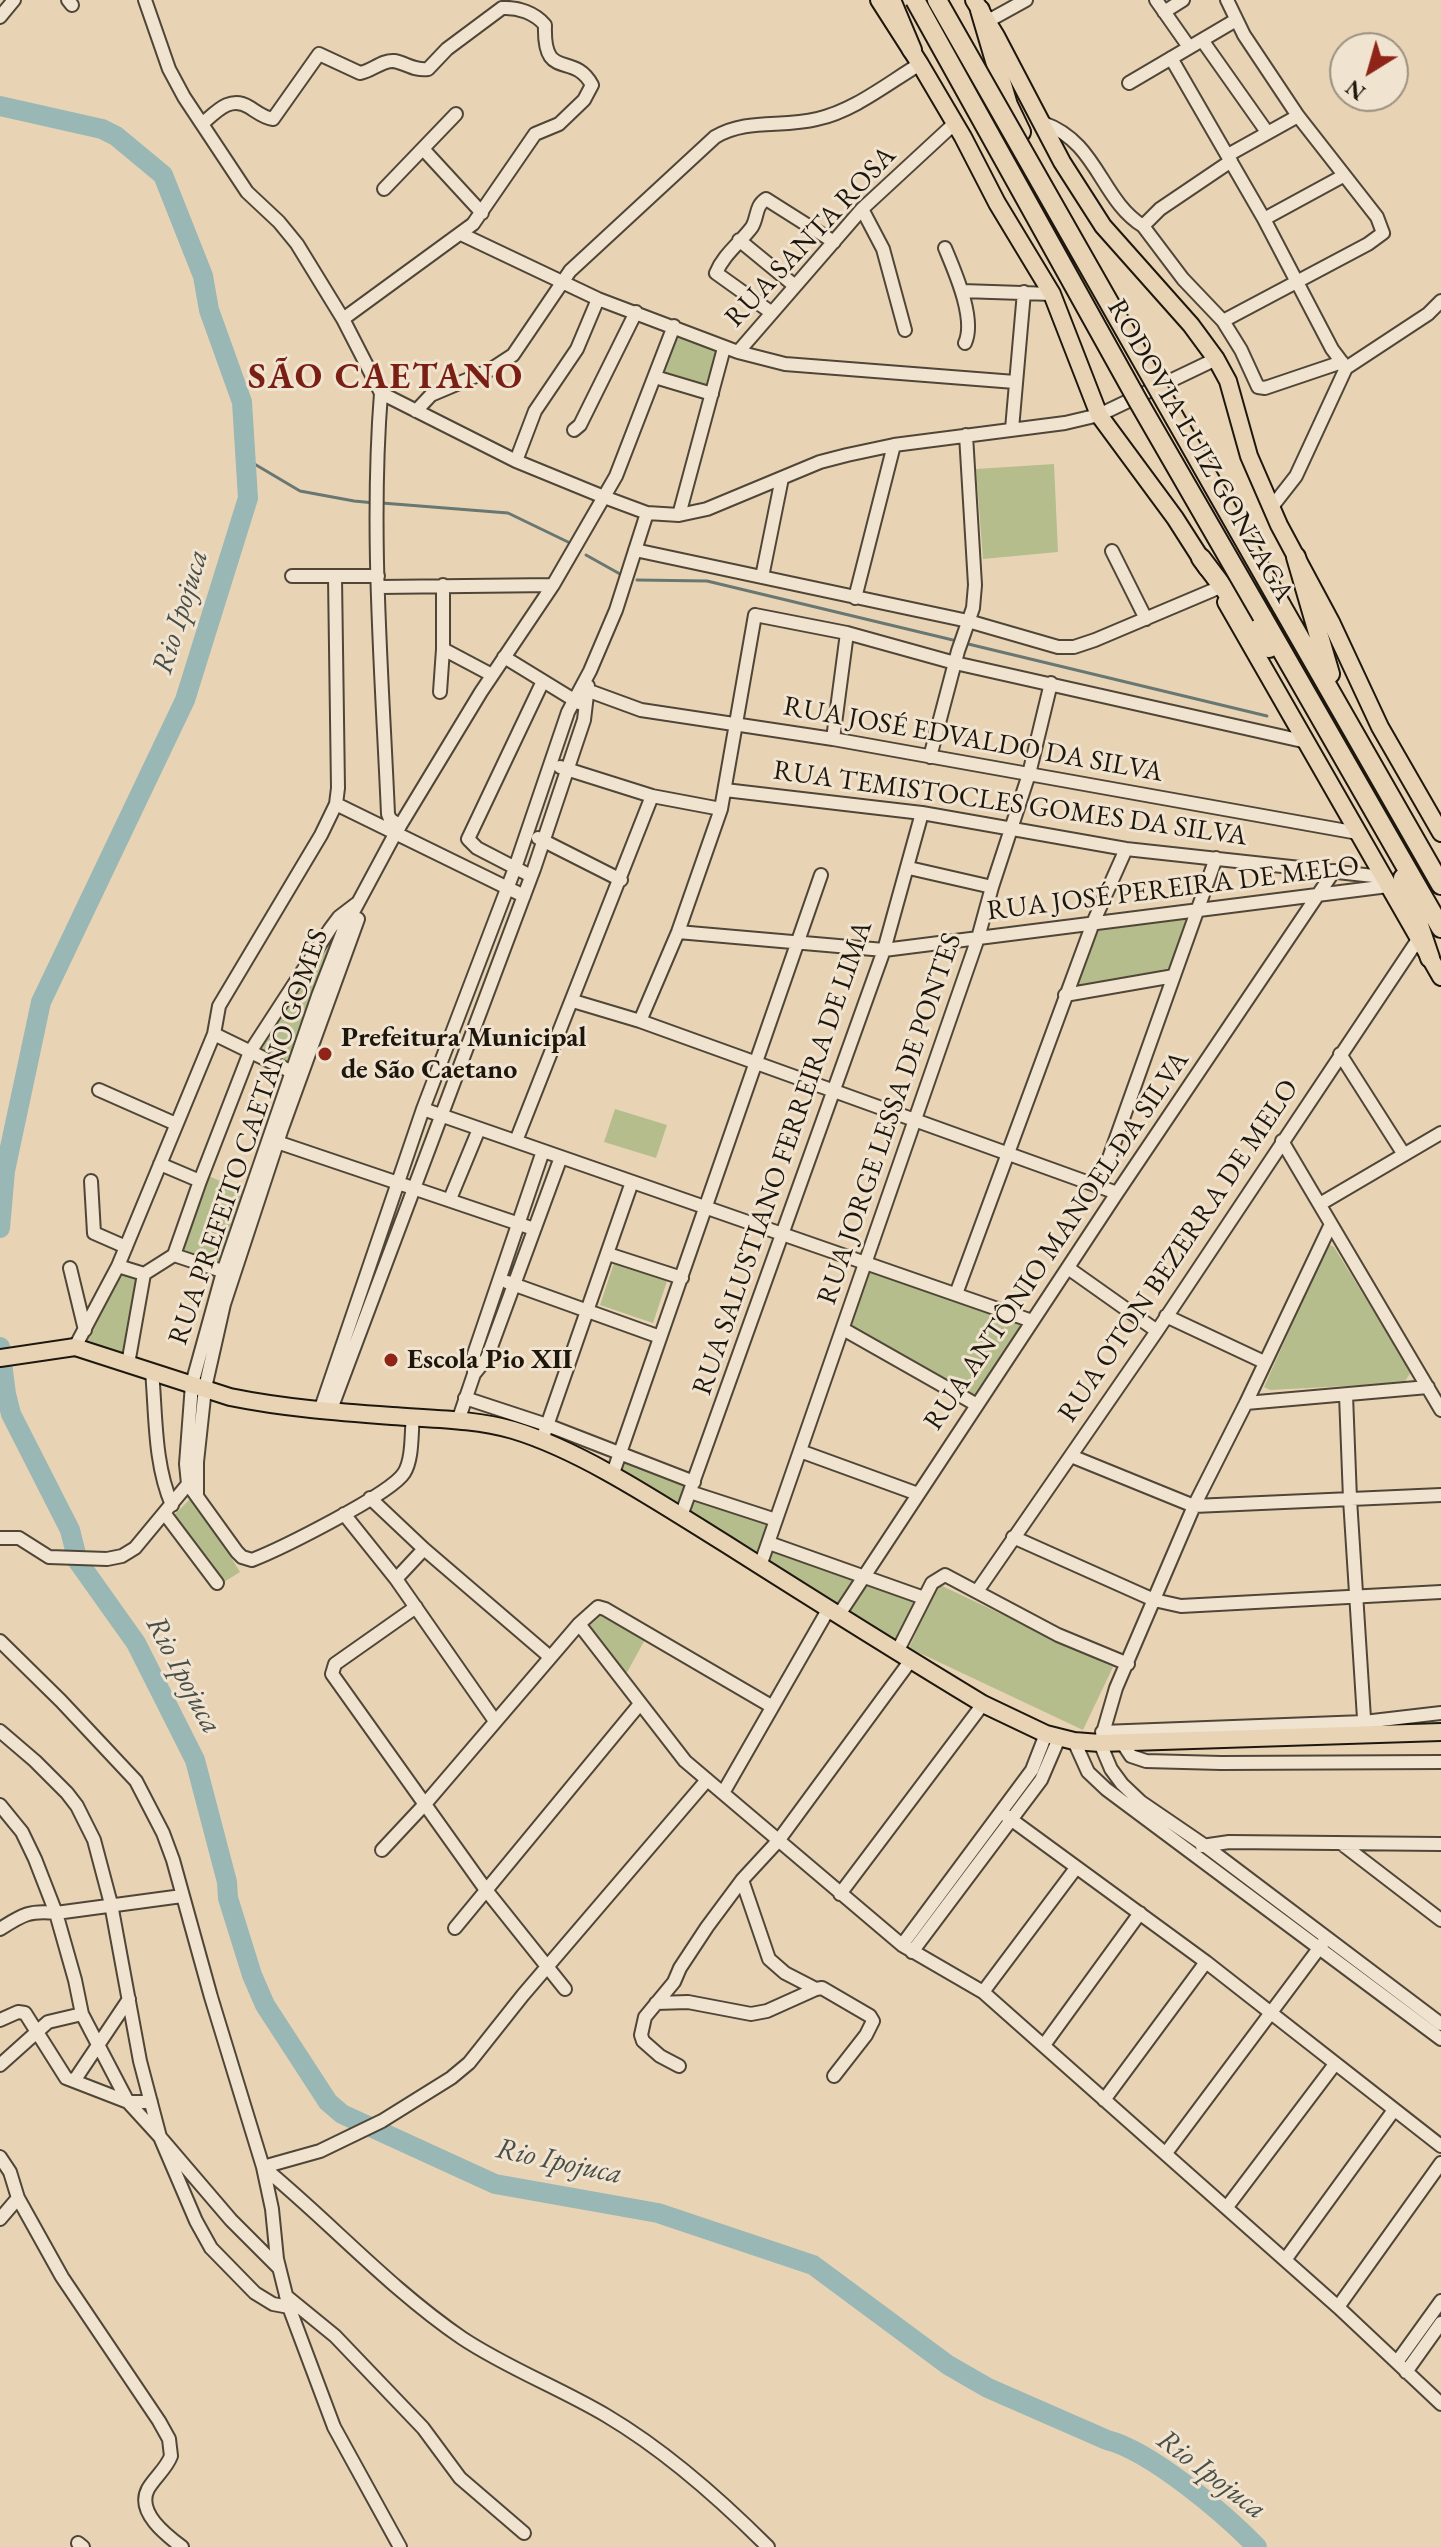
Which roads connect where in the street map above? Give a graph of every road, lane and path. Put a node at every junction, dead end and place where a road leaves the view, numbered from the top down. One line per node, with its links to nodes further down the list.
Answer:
1 (14, 0): 13 (street)
2 (145, 0): 24 (street)
3 (879, 0): 17 (main road)
4 (891, 0): 17 (highway)
5 (915, 0): 100 (highway, RODOVIA LUIZ GONZAGA, bridge)
6 (937, 0): 33 (highway, RODOVIA LUIZ GONZAGA, bridge)
7 (1026, 0): 11 (street)
8 (1156, 0): 12 (street)
9 (1183, 0): 12 (street)
10 (1227, 0): 14 (street)
11 (981, 10): 23 (main road); 33 (highway)
12 (1164, 12): 16 (street)
13 (0, 17)
14 (1236, 20): 15 (street); 21 (street)
15 (1202, 40): 16 (street); 25 (street)
16 (1189, 47): 18 (street)
17 (916, 57): 22 (main road); 40 (street)
18 (1171, 58): 19 (street); 27 (street)
19 (1129, 83)
20 (456, 114): 26 (street)
21 (1298, 116): 25 (street); 28 (street)
22 (955, 123): 30 (street, RUA SANTA ROSA); 44 (main road)
23 (1043, 123): 34 (street); 56 (main road)
24 (202, 124): 31 (street); 49 (street)
25 (1267, 132): 27 (street)
26 (424, 150): 29 (street); 31 (street)
27 (1229, 158): 32 (street); 34 (street)
28 (1343, 176): 32 (street); 39 (street)
29 (384, 189)
30 (862, 209): 37 (street, RUA SANTA ROSA); 52 (street)
31 (482, 213): 35 (street)
32 (1264, 219): 39 (street)
33 (1064, 225): 102 (highway, RODOVIA LUIZ GONZAGA, bridge)
34 (1147, 230): 50 (street)
35 (461, 234): 40 (street); 49 (street)
36 (739, 240): 37 (street); 41 (street); 48 (street)
37 (834, 242): 41 (street, RUA SANTA ROSA)
38 (945, 248): 42 (street)
39 (1297, 280): 50 (street); 57 (street)
40 (562, 282): 45 (street); 62 (street)
41 (795, 286): 48 (street, RUA SANTA ROSA)
42 (962, 291): 43 (street); 53 (street)
43 (1024, 292): 44 (street); 59 (street)
44 (1052, 294): 63 (main road)
45 (598, 299): 47 (street); 68 (street)
46 (1441, 301): 57 (street)
47 (636, 312): 51 (street); 65 (street)
48 (772, 313): 55 (street, RUA SANTA ROSA)
49 (343, 319): 60 (street)
50 (1223, 321): 57 (street)
51 (674, 326): 54 (street); 58 (street, RUA PREFEITO CAETANO GOMES)
52 (905, 330)
53 (965, 343)
54 (724, 348): 55 (street); 61 (street)
55 (738, 352): 59 (street)
56 (1216, 359): 63 (street); 71 (main road)
57 (1344, 365): 71 (street)
58 (655, 377): 61 (street); 70 (street, RUA PREFEITO CAETANO GOMES)
59 (1015, 382): 64 (street)
60 (381, 393): 62 (street); 81 (street)
61 (712, 394): 73 (street)
62 (416, 411): 68 (street)
63 (1099, 415): 64 (street); 77 (main road)
64 (1012, 429): 66 (street)
65 (574, 430)
66 (966, 435): 67 (street); 87 (street)
67 (894, 445): 69 (street); 85 (street)
68 (516, 461): 70 (street)
69 (782, 478): 73 (street); 80 (street)
70 (604, 497): 72 (street); 83 (street, RUA PREFEITO CAETANO GOMES)
71 (1271, 508): 76 (main road)
72 (647, 513): 73 (street); 74 (street)
73 (679, 515)
74 (635, 550): 80 (street); 95 (street)
75 (1112, 551): 86 (street)
76 (1296, 557): 102 (highway); 116 (main road)
77 (1201, 558): 84 (main road); 100 (highway)
78 (292, 576): 79 (street)
79 (335, 577): 81 (street); 109 (street)
80 (762, 577): 85 (street)
81 (378, 582): 82 (street); 113 (street)
82 (443, 585): 83 (street); 89 (street)
83 (553, 585): 90 (street, RUA PREFEITO CAETANO GOMES)
84 (1218, 588): 86 (street); 101 (main road)
85 (855, 598): 87 (street)
86 (1146, 619): 87 (street)
87 (966, 626): 91 (street)
88 (847, 633): 91 (street); 98 (street); 99 (street)
89 (443, 649): 92 (street); 96 (street)
90 (504, 657): 92 (street, RUA PREFEITO CAETANO GOMES); 93 (street)
91 (956, 657): 94 (street); 103 (street)
92 (492, 675): 113 (street, RUA PREFEITO CAETANO GOMES)
93 (543, 681): 97 (street); 121 (street)
94 (1051, 683): 101 (street); 106 (street, RUA JORGE LESSA DE PONTES)
95 (584, 690): 97 (street); 98 (street, RUA JOSÉ EDVALDO DA SILVA)
96 (440, 692)
97 (580, 703): 104 (street); 105 (street)
98 (736, 723): 99 (street, RUA JOSÉ EDVALDO DA SILVA); 107 (street)
99 (833, 739): 103 (street, RUA JOSÉ EDVALDO DA SILVA)
100 (1333, 739): 114 (highway, RODOVIA LUIZ GONZAGA)
101 (1307, 742): 115 (main road)
102 (1363, 750): 128 (highway, RODOVIA LUIZ GONZAGA)
103 (930, 757): 106 (street, RUA JOSÉ EDVALDO DA SILVA)
104 (549, 764): 105 (street); 117 (street)
105 (567, 769): 108 (street); 118 (street)
106 (1029, 774): 112 (street, RUA JORGE LESSA DE PONTES); 115 (street, RUA JOSÉ EDVALDO DA SILVA)
107 (725, 790): 110 (street); 111 (street, RUA TEMISTOCLES GOMES DA SILVA)
108 (652, 796): 110 (street); 126 (street)
109 (336, 804): 113 (street); 150 (street)
110 (721, 809): 137 (street)
111 (922, 813): 112 (street, RUA TEMISTOCLES GOMES DA SILVA); 122 (street, RUA SALUSTIANO FERREIRA DE LIMA)
112 (1011, 827): 119 (street, RUA TEMISTOCLES GOMES DA SILVA); 130 (street, RUA JORGE LESSA DE PONTES)
113 (398, 830): 129 (street); 133 (street, RUA PREFEITO CAETANO GOMES)
114 (1386, 830): 136 (highway, RODOVIA LUIZ GONZAGA); 143 (highway)
115 (1358, 833): 127 (main road)
116 (1441, 833)
117 (527, 834): 118 (street); 121 (street)
118 (543, 840): 125 (street); 126 (street)
119 (1126, 849): 120 (street, RUA TEMISTOCLES GOMES DA SILVA); 135 (street)
120 (1216, 858): 123 (street, RUA TEMISTOCLES GOMES DA SILVA); 134 (street)
121 (515, 868): 125 (street); 129 (street)
122 (909, 868): 130 (street); 141 (street, RUA SALUSTIANO FERREIRA DE LIMA)
123 (1334, 871): 127 (street, RUA TEMISTOCLES GOMES DA SILVA); 131 (street, RUA ANTÔNIO MANOEL DA SILVA)
124 (821, 875): 140 (street)
125 (531, 876): 132 (street)
126 (621, 880): 148 (street)
127 (1386, 881): 131 (street, RUA JOSÉ PEREIRA DE MELO); 139 (main road)
128 (1441, 885)
129 (507, 887): 132 (street); 157 (street)
130 (992, 887): 138 (street, RUA JORGE LESSA DE PONTES)
131 (1318, 895): 134 (street, RUA JOSÉ PEREIRA DE MELO); 177 (street, RUA ANTÔNIO MANOEL DA SILVA)
132 (524, 896): 158 (street)
133 (360, 905): 142 (street); 144 (street, RUA PREFEITO CAETANO GOMES)
134 (1197, 910): 135 (street, RUA JOSÉ PEREIRA DE MELO); 145 (street)
135 (1093, 923): 138 (street, RUA JOSÉ PEREIRA DE MELO); 147 (street)
136 (1441, 928)
137 (678, 932): 140 (street, RUA JOSÉ PEREIRA DE MELO); 149 (street)
138 (978, 938): 141 (street, RUA JOSÉ PEREIRA DE MELO); 159 (street, RUA JORGE LESSA DE PONTES)
139 (1419, 938): 143 (main road); 152 (street, RUA OTON BEZERRA DE MELO)
140 (798, 943): 141 (street, RUA JOSÉ PEREIRA DE MELO); 153 (street)
141 (884, 950): 156 (street, RUA SALUSTIANO FERREIRA DE LIMA)
142 (314, 951): 144 (street); 151 (street)
143 (1430, 958): 146 (main road)
144 (335, 964): 154 (street, RUA PREFEITO CAETANO GOMES)
145 (1174, 976): 147 (street); 175 (street)
146 (1441, 977)
147 (1065, 995): 167 (street)
148 (573, 1001): 149 (street); 164 (street)
149 (640, 1021): 153 (street)
150 (214, 1034): 151 (street); 160 (street)
151 (250, 1052): 154 (street); 172 (street)
152 (1340, 1054): 165 (street, RUA OTON BEZERRA DE MELO); 168 (street)
153 (757, 1063): 156 (street); 180 (street)
154 (296, 1074): 163 (street, RUA PREFEITO CAETANO GOMES)
155 (99, 1090): 160 (street)
156 (834, 1091): 159 (street); 184 (street, RUA SALUSTIANO FERREIRA DE LIMA)
157 (423, 1109): 158 (street); 174 (street)
158 (442, 1115): 161 (street); 176 (street)
159 (916, 1120): 167 (street); 188 (street, RUA JORGE LESSA DE PONTES)
160 (176, 1124): 170 (street)
161 (479, 1129): 164 (street); 178 (street)
162 (1441, 1133): 168 (street)
163 (272, 1141): 174 (street); 192 (street, RUA PREFEITO CAETANO GOMES)
164 (516, 1141): 166 (street)
165 (1282, 1141): 179 (street); 199 (street, RUA OTON BEZERRA DE MELO)
166 (543, 1151): 169 (street); 181 (street)
167 (1008, 1153): 175 (street); 197 (street)
168 (1403, 1153): 179 (street)
169 (561, 1157): 173 (street); 183 (street)
170 (160, 1164): 172 (street); 185 (street)
171 (91, 1181): 185 (street)
172 (200, 1181): 187 (street)
173 (632, 1182): 180 (street); 186 (street)
174 (397, 1183): 176 (street); 200 (street)
175 (1099, 1186): 177 (street)
176 (414, 1189): 178 (street); 202 (street)
177 (1117, 1193): 191 (street, RUA ANTÔNIO MANOEL DA SILVA)
178 (450, 1199): 181 (street)
179 (1320, 1204): 182 (street)
180 (706, 1208): 184 (street); 194 (street)
181 (520, 1224): 183 (street); 195 (street)
182 (1331, 1224): 209 (street); 214 (street)
183 (534, 1229): 196 (street)
184 (782, 1234): 188 (street); 229 (street, RUA SALUSTIANO FERREIRA DE LIMA)
185 (126, 1247): 189 (street)
186 (608, 1254): 194 (street); 198 (street)
187 (174, 1255): 192 (street); 193 (street)
188 (866, 1263): 197 (street); 203 (street, RUA JORGE LESSA DE PONTES)
189 (118, 1266): 193 (street); 204 (street)
190 (70, 1268): 204 (street)
191 (1068, 1268): 201 (street, RUA ANTÔNIO MANOEL DA SILVA); 205 (street)
192 (228, 1273): 213 (street, RUA PREFEITO CAETANO GOMES)
193 (144, 1274): 210 (street)
194 (682, 1278): 206 (street)
195 (500, 1280): 196 (street); 212 (street)
196 (513, 1284): 198 (street); 212 (street)
197 (956, 1294): 201 (street)
198 (587, 1311): 206 (street); 223 (street)
199 (1166, 1316): 205 (street, RUA OTON BEZERRA DE MELO); 209 (street)
200 (350, 1317): 202 (street); 220 (street)
201 (1032, 1321): 218 (street, RUA ANTÔNIO MANOEL DA SILVA)
202 (364, 1322): 220 (street)
203 (843, 1329): 218 (street); 224 (street, RUA JORGE LESSA DE PONTES)
204 (85, 1330): 207 (street)
205 (1157, 1331): 226 (street, RUA OTON BEZERRA DE MELO)
206 (660, 1337): 225 (street)
207 (75, 1347): 208 (main road); 210 (main road)
208 (0, 1358)
209 (1264, 1362): 217 (street)
210 (128, 1364): 211 (main road)
211 (152, 1371): 213 (main road); 235 (street)
212 (474, 1374): 216 (street)
213 (198, 1386): 220 (main road); 228 (street, RUA PREFEITO CAETANO GOMES)
214 (1428, 1387): 215 (street); 219 (street)
215 (1346, 1395): 217 (street); 233 (street)
216 (465, 1398): 222 (street); 223 (street)
217 (1246, 1403): 234 (street)
218 (977, 1405): 230 (street, RUA ANTÔNIO MANOEL DA SILVA)
219 (1441, 1410)
220 (325, 1412): 221 (main road)
221 (413, 1417): 222 (main road); 232 (street)
222 (458, 1421): 223 (main road)
223 (544, 1432): 225 (street); 227 (main road)
224 (800, 1451): 230 (street); 238 (street, RUA JORGE LESSA DE PONTES)
225 (620, 1454): 227 (street); 229 (street)
226 (1071, 1456): 234 (street); 239 (street, RUA OTON BEZERRA DE MELO)
227 (612, 1476): 237 (main road)
228 (192, 1482): 235 (street); 236 (street, RUA PREFEITO CAETANO GOMES)
229 (692, 1487): 237 (street, RUA SALUSTIANO FERREIRA DE LIMA); 238 (street)
230 (918, 1494): 244 (street, RUA ANTÔNIO MANOEL DA SILVA)
231 (1441, 1495): 233 (street)
232 (370, 1498): 236 (street); 242 (street)
233 (1350, 1499): 234 (street); 249 (street)
234 (1194, 1506): 251 (street)
235 (168, 1510): 240 (street); 246 (street)
236 (344, 1514): 245 (street)
237 (681, 1516): 243 (main road)
238 (776, 1520): 241 (street, RUA JORGE LESSA DE PONTES)
239 (1013, 1537): 247 (street, RUA OTON BEZERRA DE MELO); 251 (street)
240 (0, 1538)
241 (769, 1543): 243 (street, RUA JORGE LESSA DE PONTES); 244 (street)
242 (424, 1549): 245 (street); 257 (street)
243 (760, 1566): 253 (main road)
244 (864, 1577): 250 (street); 253 (street, RUA ANTÔNIO MANOEL DA SILVA)
245 (396, 1579): 252 (street)
246 (217, 1583)
247 (978, 1590): 250 (street); 258 (street)
248 (1441, 1592): 249 (street)
249 (1357, 1596): 251 (street); 264 (street)
250 (924, 1598): 256 (street)
251 (1154, 1600): 258 (street)
252 (416, 1607): 263 (street); 275 (street)
253 (833, 1613): 256 (main road); 261 (street, RUA ANTÔNIO MANOEL DA SILVA)
254 (579, 1624): 257 (street); 260 (street); 261 (street)
255 (0, 1641): 287 (street)
256 (904, 1656): 259 (main road); 278 (street)
257 (550, 1657): 263 (street)
258 (1128, 1664): 269 (street)
259 (983, 1704): 268 (main road); 286 (street)
260 (639, 1705): 273 (street); 285 (street)
261 (771, 1706): 274 (street, RUA ANTÔNIO MANOEL DA SILVA)
262 (1441, 1713): 264 (street)
263 (495, 1721): 275 (street)
264 (1364, 1728): 267 (main road); 269 (street); 270 (main road)
265 (0, 1731): 288 (street)
266 (1441, 1732): 267 (main road)
267 (1383, 1734): 271 (street)
268 (1060, 1737): 269 (main road); 277 (street); 281 (street)
269 (1101, 1738): 270 (main road); 281 (street)
270 (1123, 1744): 271 (street)
271 (1383, 1762): 272 (street)
272 (1441, 1762)
273 (707, 1780): 274 (street); 297 (street)
274 (723, 1793): 278 (street)
275 (425, 1804): 282 (street); 285 (street)
276 (0, 1805): 289 (street)
277 (1006, 1816): 283 (street); 295 (street)
278 (778, 1841): 284 (street); 286 (street)
279 (1342, 1844): 280 (street); 281 (street); 291 (street)
280 (1441, 1844)
281 (1198, 1849): 294 (street)
282 (382, 1850)
283 (1076, 1868): 290 (street); 300 (street)
284 (742, 1880): 299 (street); 302 (street)
285 (486, 1890): 292 (street); 297 (street)
286 (840, 1894): 295 (street)
287 (182, 1896): 288 (street); 325 (street)
288 (111, 1904): 289 (street); 301 (street)
289 (56, 1913): 293 (street); 303 (street)
290 (1140, 1913): 296 (street); 310 (street)
291 (1441, 1920)
292 (455, 1928)
293 (0, 1929)
294 (1324, 1943): 304 (street); 306 (street); 308 (street)
295 (907, 1948): 300 (street)
296 (1206, 1962): 304 (street); 316 (street)
297 (547, 1968): 298 (street); 325 (street)
298 (565, 1989)
299 (816, 1989): 302 (street); 314 (street)
300 (983, 1992): 310 (street)
301 (129, 1999): 309 (street); 318 (street)
302 (656, 2003): 313 (street)
303 (82, 2014): 307 (street); 309 (street)
304 (1270, 2014): 311 (street); 322 (street)
305 (0, 2020): 307 (street)
306 (1441, 2024)
307 (38, 2032): 312 (street); 315 (street)
308 (1441, 2039)
309 (98, 2045): 315 (street); 317 (street)
310 (1044, 2045): 316 (street)
311 (1335, 2064): 319 (street); 328 (street)
312 (0, 2065)
313 (679, 2066)
314 (834, 2076)
315 (74, 2081): 317 (street)
316 (1104, 2100): 322 (street)
317 (128, 2102): 318 (street); 320 (street)
318 (151, 2102): 320 (street)
319 (1394, 2110): 321 (street); 331 (street)
320 (160, 2137): 332 (street); 333 (street)
321 (1441, 2146)
322 (1166, 2153): 328 (street)
323 (0, 2157): 327 (street)
324 (1441, 2163): 335 (street)
325 (263, 2167): 326 (street); 329 (street)
326 (295, 2194): 329 (street); 342 (street)
327 (18, 2198): 330 (street); 340 (street)
328 (1227, 2207): 331 (street)
329 (272, 2209): 332 (street)
330 (0, 2219)
331 (1285, 2260): 335 (street)
332 (279, 2268): 333 (street)
333 (288, 2301): 339 (street); 341 (street)
334 (1441, 2301): 337 (street)
335 (1338, 2307): 337 (street)
336 (1441, 2323): 337 (street)
337 (1402, 2367): 338 (street)
338 (1441, 2404)
339 (524, 2533)
340 (182, 2547)
341 (400, 2547)
342 (768, 2547)

